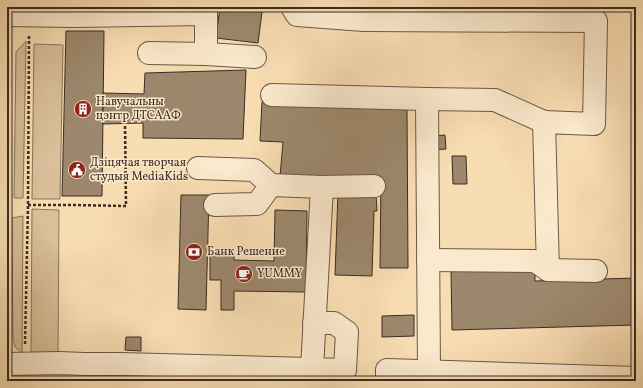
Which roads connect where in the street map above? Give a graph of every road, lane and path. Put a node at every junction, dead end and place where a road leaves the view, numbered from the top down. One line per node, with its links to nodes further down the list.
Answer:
1 (292, 7): 9 (lane)
2 (7, 15): 3 (lane)
3 (29, 15): 5 (lane); 15 (path)
4 (149, 53): 5 (lane)
5 (206, 54): 6 (lane)
6 (255, 57)
7 (272, 95): 8 (lane)
8 (427, 99): 9 (lane); 17 (lane)
9 (544, 122): 18 (lane)
10 (125, 123): 15 (path)
11 (198, 168): 12 (lane)
12 (271, 185): 14 (lane); 16 (lane)
13 (374, 186): 14 (lane)
14 (322, 187): 20 (lane)
15 (28, 205): 21 (path)
16 (214, 205)
17 (428, 260): 18 (lane); 23 (lane)
18 (548, 270): 19 (lane)
19 (596, 271)
20 (314, 323): 22 (lane); 22 (lane)
21 (16, 364): 22 (lane)
22 (312, 369)
23 (429, 371): 24 (lane); 25 (lane)
24 (624, 379)
25 (387, 381)

